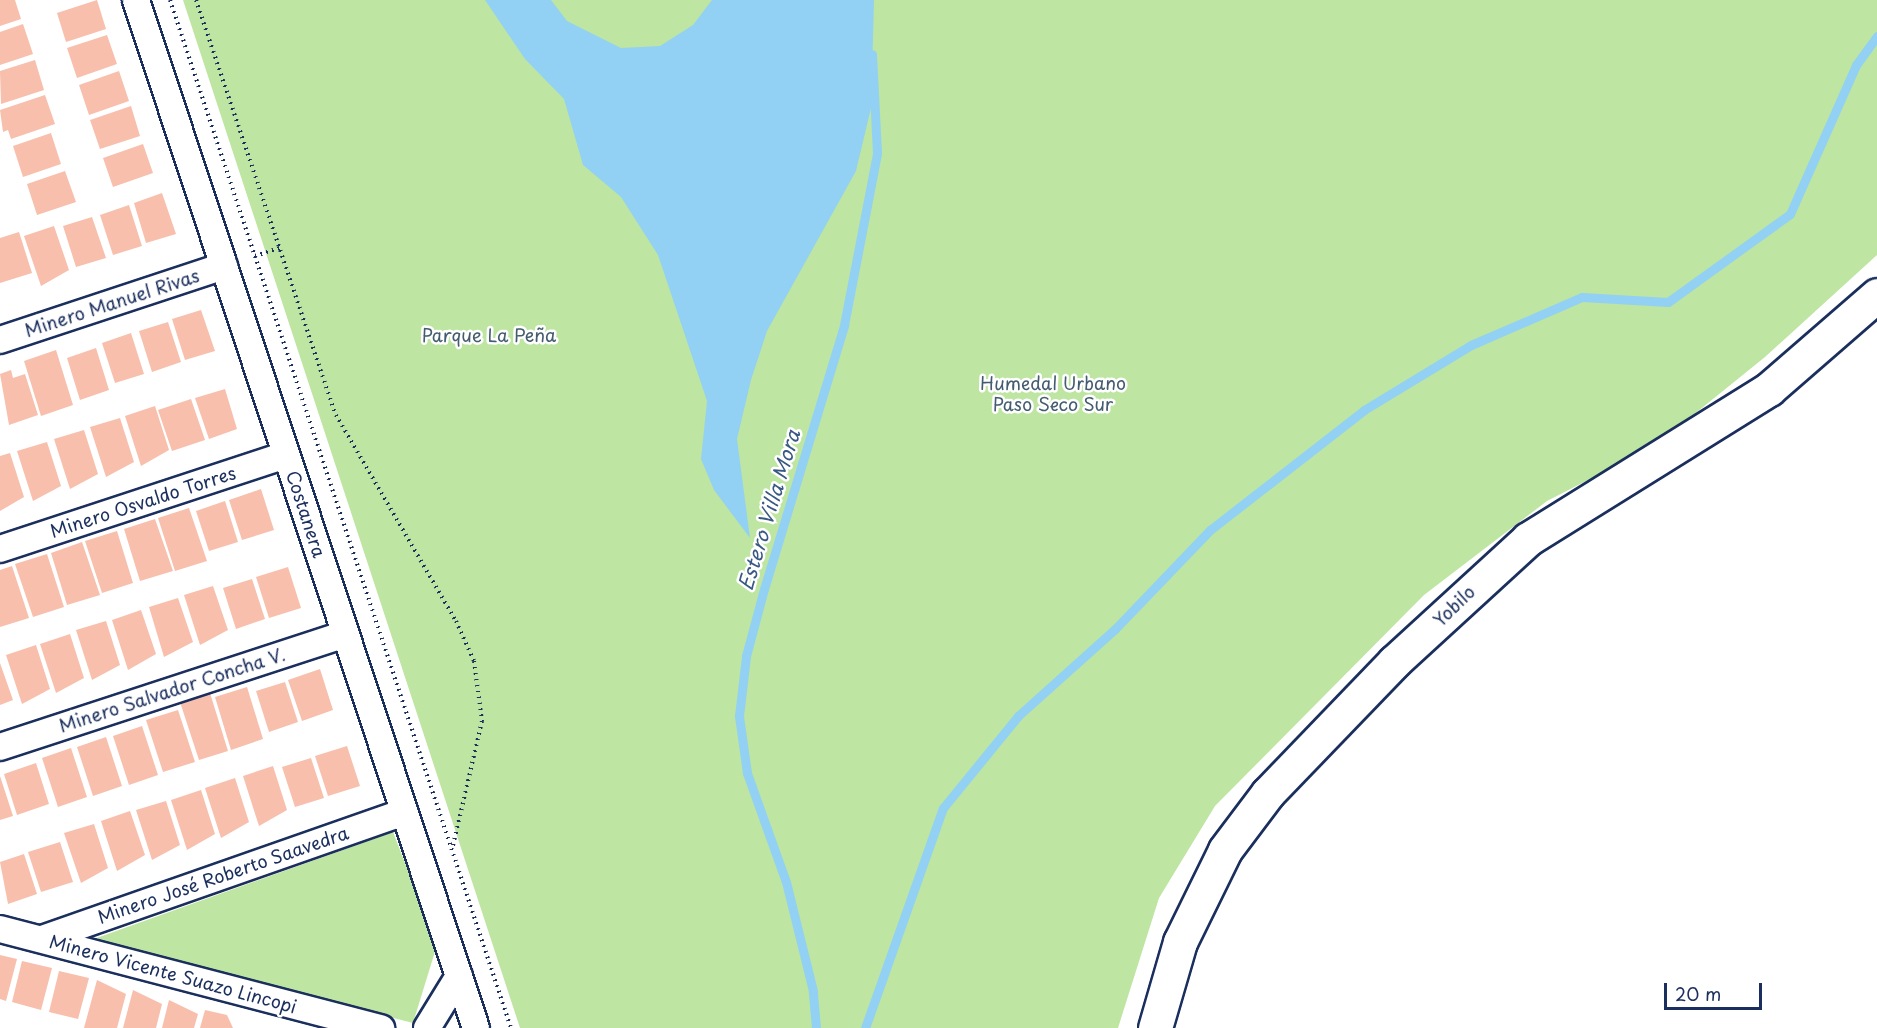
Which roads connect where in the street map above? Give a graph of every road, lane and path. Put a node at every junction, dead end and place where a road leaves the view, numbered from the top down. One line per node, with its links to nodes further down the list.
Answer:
1 (136, 0): 6 (street, Costanera)
2 (170, 0): 5 (path)
3 (196, 0): 4 (path)
4 (280, 248): 5 (path); 14 (path)
5 (255, 256): 14 (path)
6 (224, 266): 8 (street, Minero Manuel Rivas); 9 (street, Costanera)
7 (1877, 295): 22 (main road, Yobilo)
8 (0, 340)
9 (286, 455): 10 (street, Minero Osvaldo Torres); 11 (street, Costanera)
10 (0, 549)
11 (345, 634): 12 (street, Minero Salvador Concha V.); 13 (street, Costanera)
12 (0, 747)
13 (404, 812): 16 (street, Minero José Roberto Saavedra); 17 (street, Costanera)
14 (452, 850): 21 (path)
15 (0, 929): 16 (street, Minero Vicente Suazo Lincopi)
16 (42, 939): 18 (street, Minero Vicente Suazo Lincopi)
17 (459, 976): 19 (street); 20 (street, Costanera)
18 (381, 1028)
19 (427, 1028)
20 (476, 1028)
21 (511, 1028)
22 (1155, 1028)

